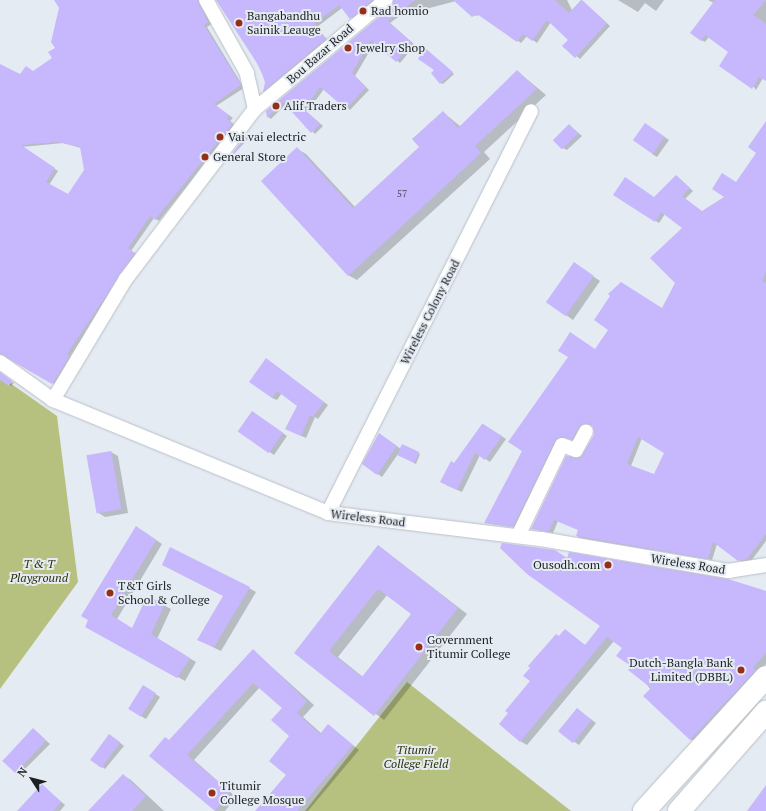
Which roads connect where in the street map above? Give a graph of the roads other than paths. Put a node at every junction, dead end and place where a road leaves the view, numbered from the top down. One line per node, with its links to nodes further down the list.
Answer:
1 (206, 0): 3 (street)
2 (386, 0): 3 (street, Bou Bazar Road)
3 (255, 109): 6 (street, Bou Bazar Road)
4 (531, 111): 8 (street, Wireless Colony Road)
5 (0, 362): 6 (street, Wireless Road)
6 (53, 400): 8 (street, Wireless Road)
7 (586, 431): 9 (street)
8 (328, 514): 9 (street, Wireless Road)
9 (518, 536): 10 (street, Wireless Road)
10 (766, 565)
11 (766, 677): 13 (main road)
12 (766, 712): 14 (main road)
13 (644, 811)
14 (679, 811)

